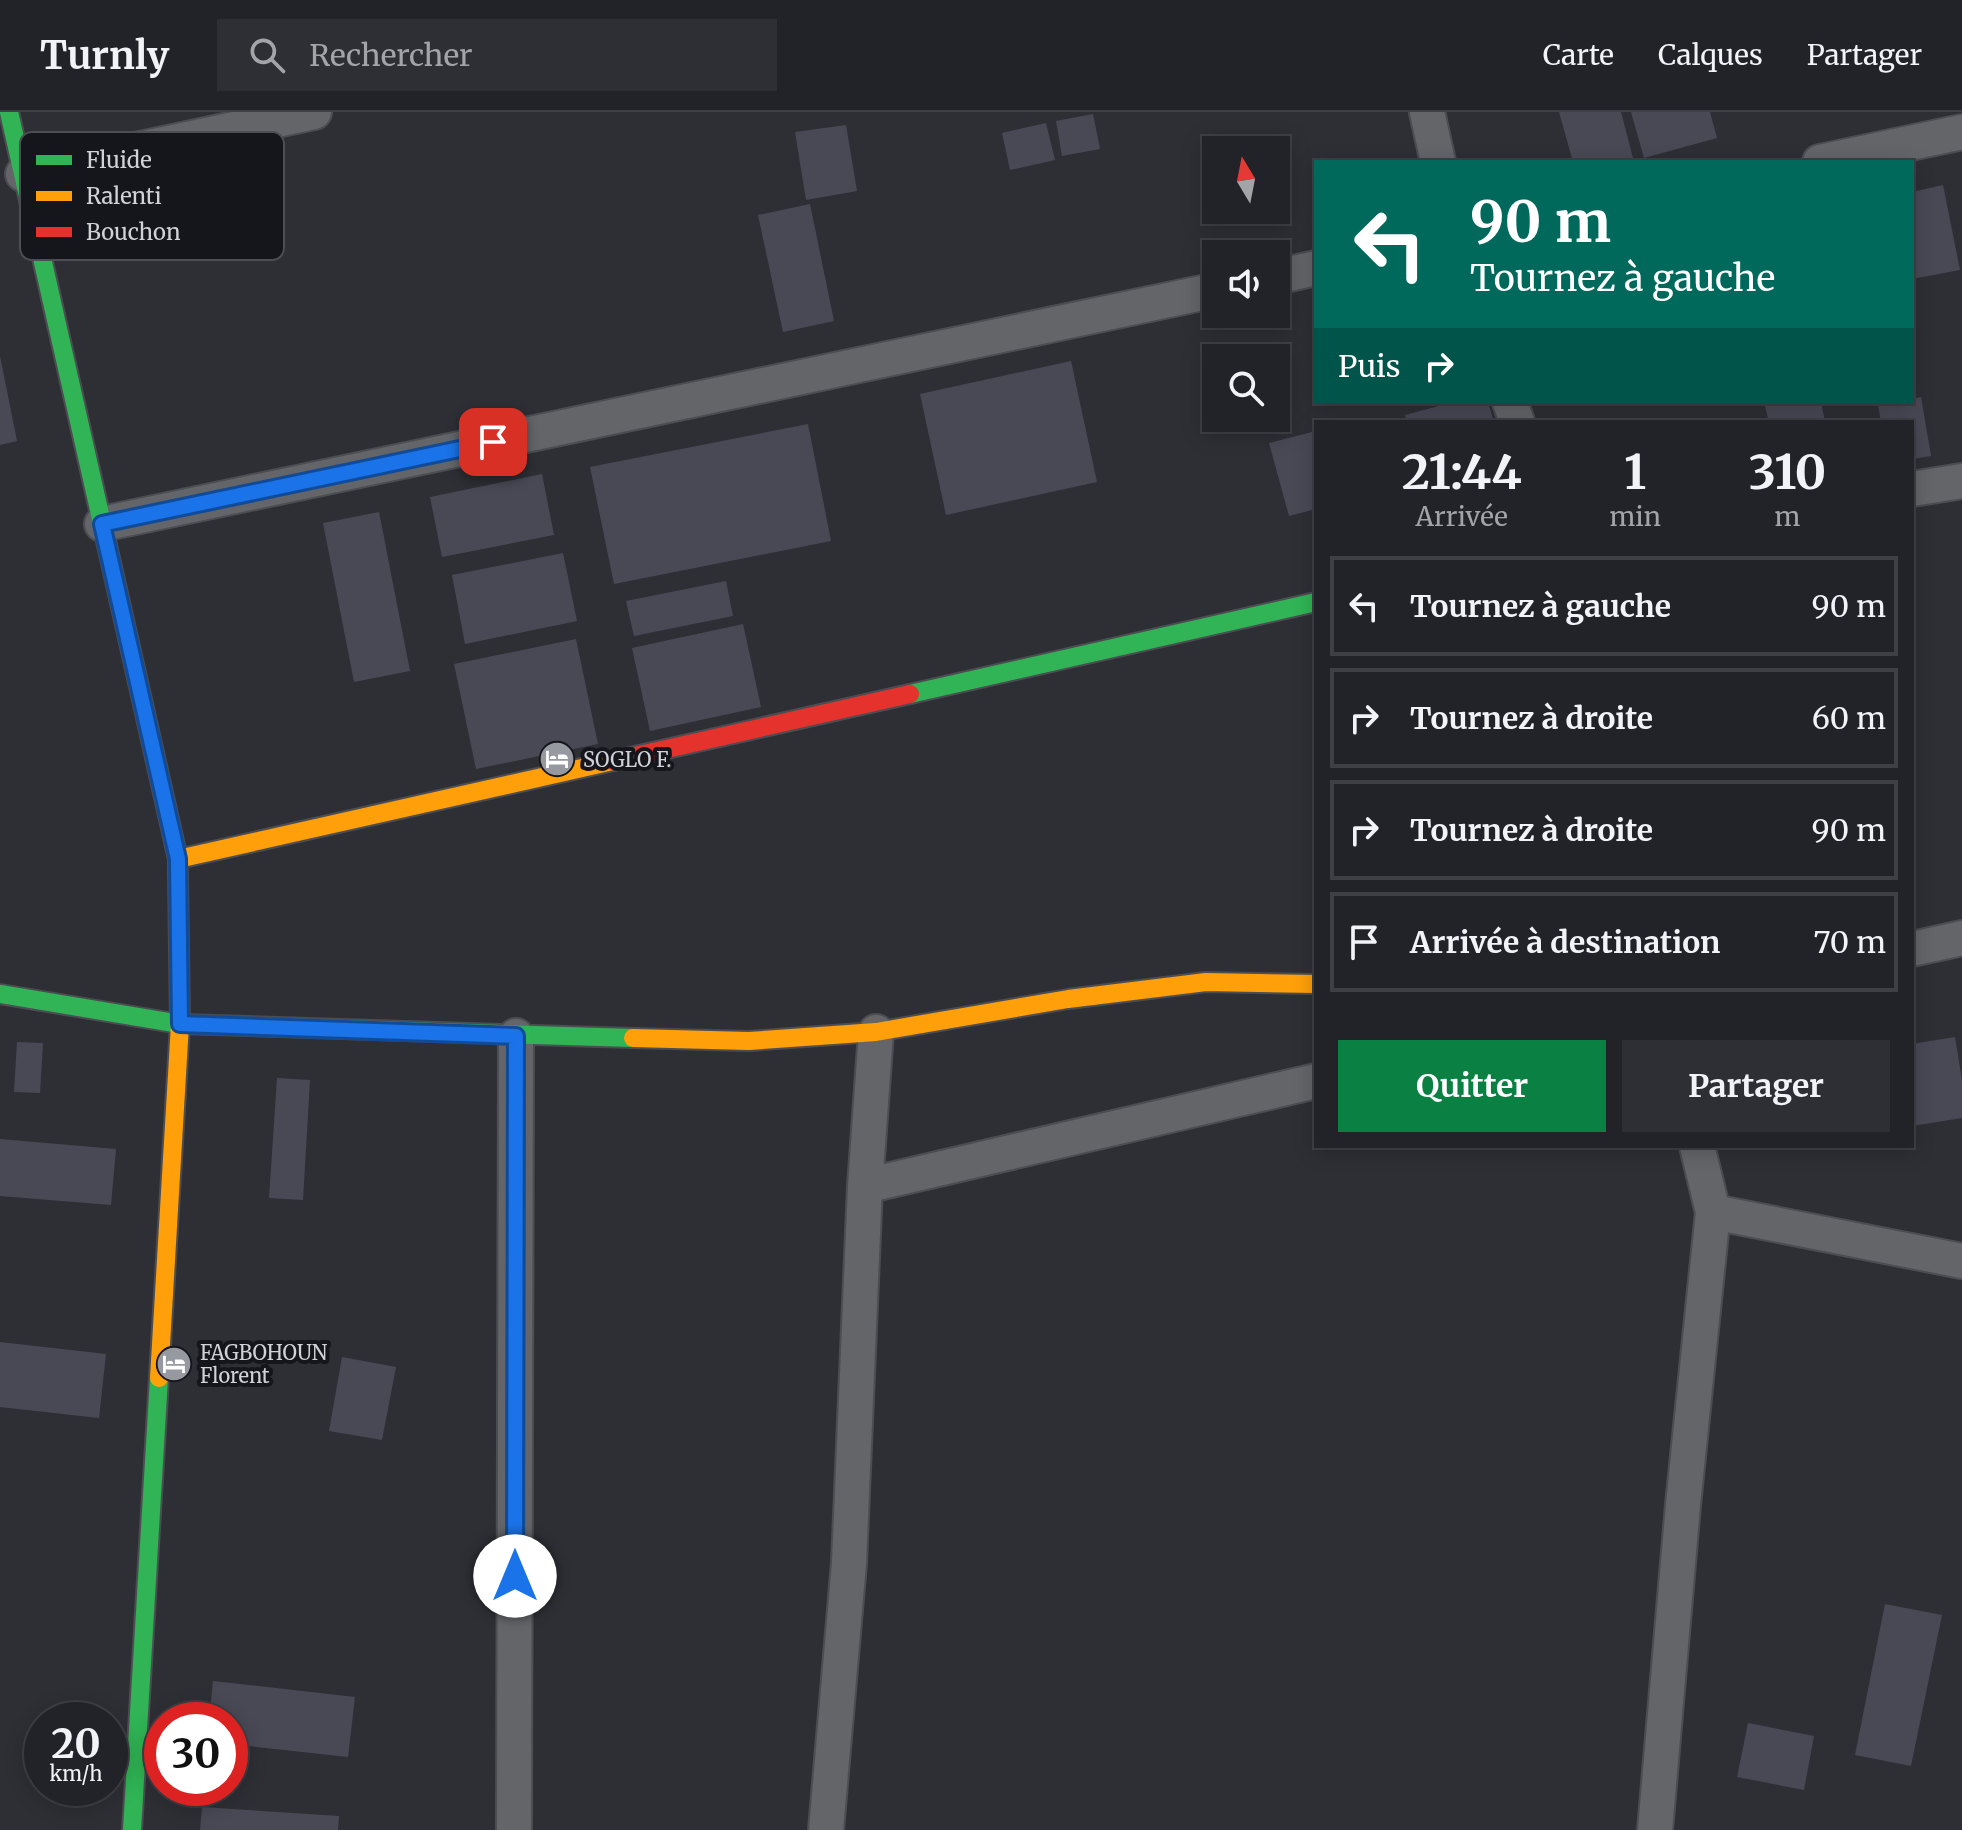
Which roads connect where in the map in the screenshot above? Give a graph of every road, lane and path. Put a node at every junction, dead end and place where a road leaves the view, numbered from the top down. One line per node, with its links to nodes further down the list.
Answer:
1 (9, 112): 8 (street)
2 (314, 112): 4 (street)
3 (1427, 112): 6 (street)
4 (220, 132)
5 (1962, 132): 7 (street)
6 (1438, 160)
7 (1829, 160)
8 (20, 161)
9 (42, 260): 15 (street)
10 (1314, 268): 11 (street)
11 (1290, 274)
12 (1202, 293): 15 (street)
13 (1962, 481): 14 (street)
14 (1914, 489)
15 (102, 524): 17 (street)
16 (1314, 602): 17 (street)
17 (178, 859): 22 (street)
18 (1962, 938): 19 (street)
19 (1914, 949)
20 (1314, 984): 23 (street)
21 (0, 994): 22 (street)
22 (180, 1024): 24 (street); 30 (street)
23 (876, 1032): 24 (street); 27 (street)
24 (516, 1036): 31 (street)
25 (1314, 1081): 27 (street)
26 (1697, 1148): 28 (street)
27 (865, 1186): 32 (street)
28 (1713, 1212): 29 (street); 33 (street)
29 (1962, 1261)
30 (132, 1830)
31 (514, 1830)
32 (826, 1830)
33 (1655, 1830)

